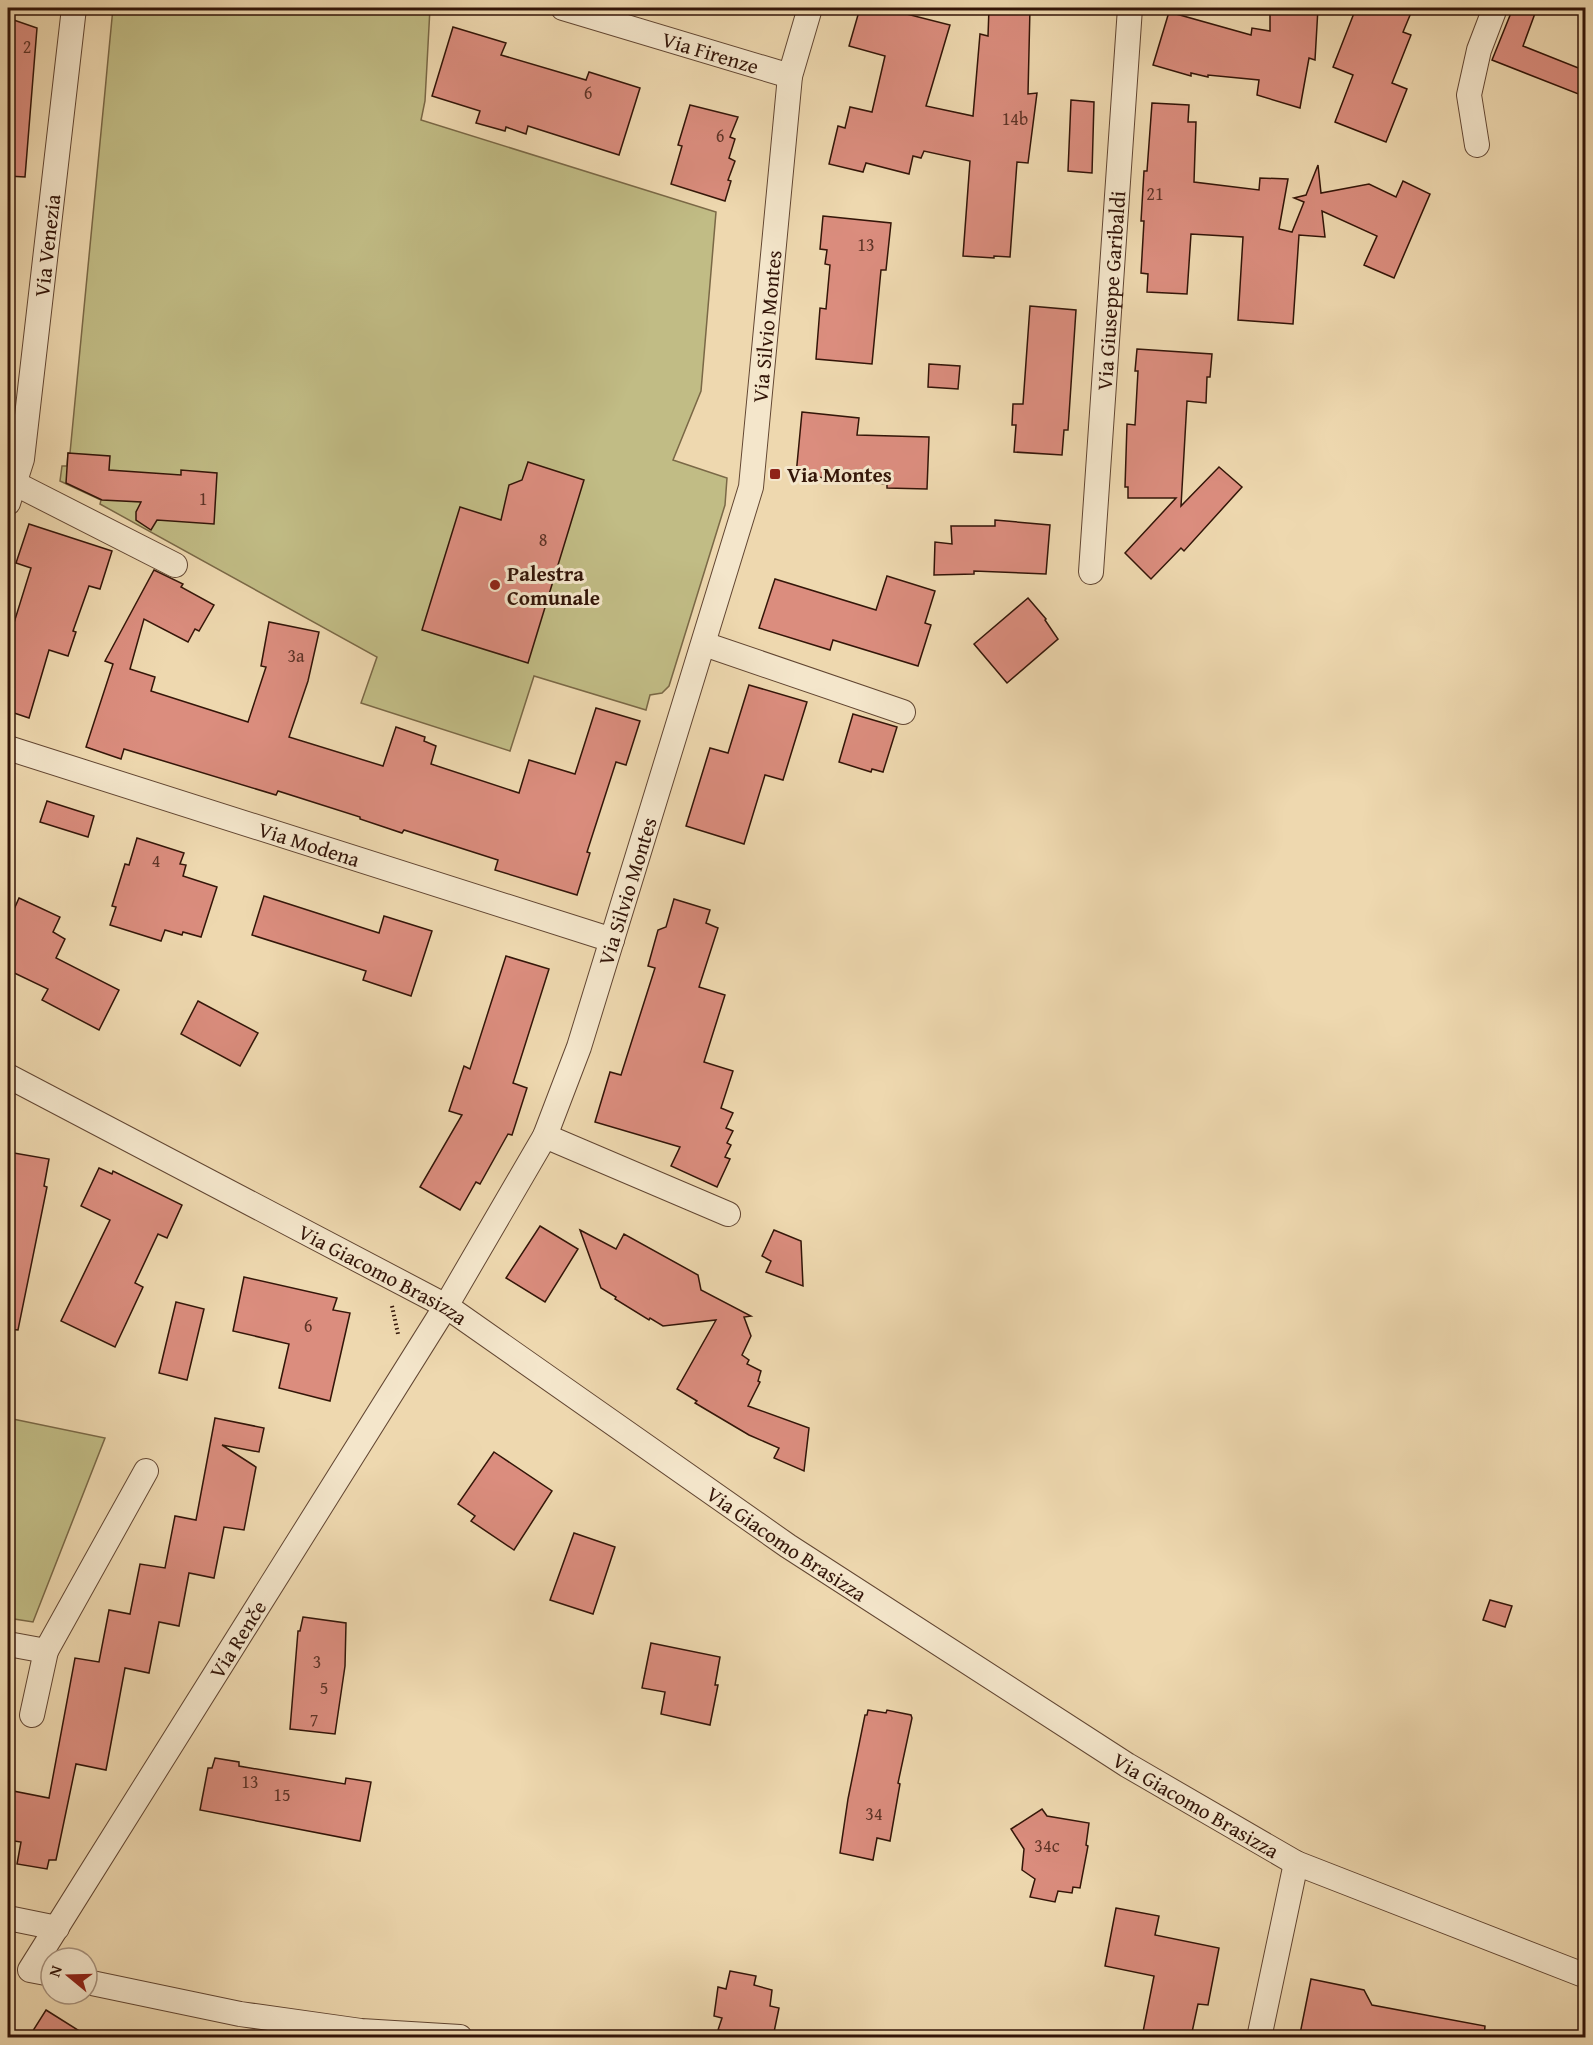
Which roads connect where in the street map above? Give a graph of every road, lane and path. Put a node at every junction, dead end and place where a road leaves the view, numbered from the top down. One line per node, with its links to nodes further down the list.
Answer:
1 (74, 8): 8 (street, Via Venezia)
2 (564, 8): 6 (street, Via Firenze)
3 (810, 8): 6 (street, Via Silvio Montes)
4 (1130, 8): 11 (street, Via Giuseppe Garibaldi)
5 (1495, 8): 7 (street)
6 (790, 76): 12 (street, Via Silvio Montes)
7 (1477, 145)
8 (15, 455): 9 (street, Via Venezia)
9 (11, 493): 10 (street, Via Venezia)
10 (175, 565)
11 (1091, 572)
12 (704, 644): 13 (street); 15 (street, Via Silvio Montes)
13 (903, 712)
14 (8, 748): 15 (street, Via Modena)
15 (612, 940): 17 (street, Via Silvio Montes)
16 (8, 1076): 19 (street, Via Giacomo Brasizza)
17 (545, 1136): 18 (street); 19 (street, Via Silvio Montes)
18 (728, 1214)
19 (446, 1306): 24 (street, Via Giacomo Brasizza); 26 (street, Via Renče)
20 (146, 1471): 22 (street)
21 (8, 1644): 22 (street)
22 (46, 1651): 23 (street)
23 (32, 1715)
24 (1296, 1863): 28 (street, Via Giacomo Brasizza); 31 (street)
25 (8, 1918): 26 (street)
26 (57, 1928): 27 (street, Via Renče)
27 (50, 1946)
28 (1586, 1976)
29 (99, 1985): 30 (street)
30 (460, 2037)
31 (1259, 2037)

